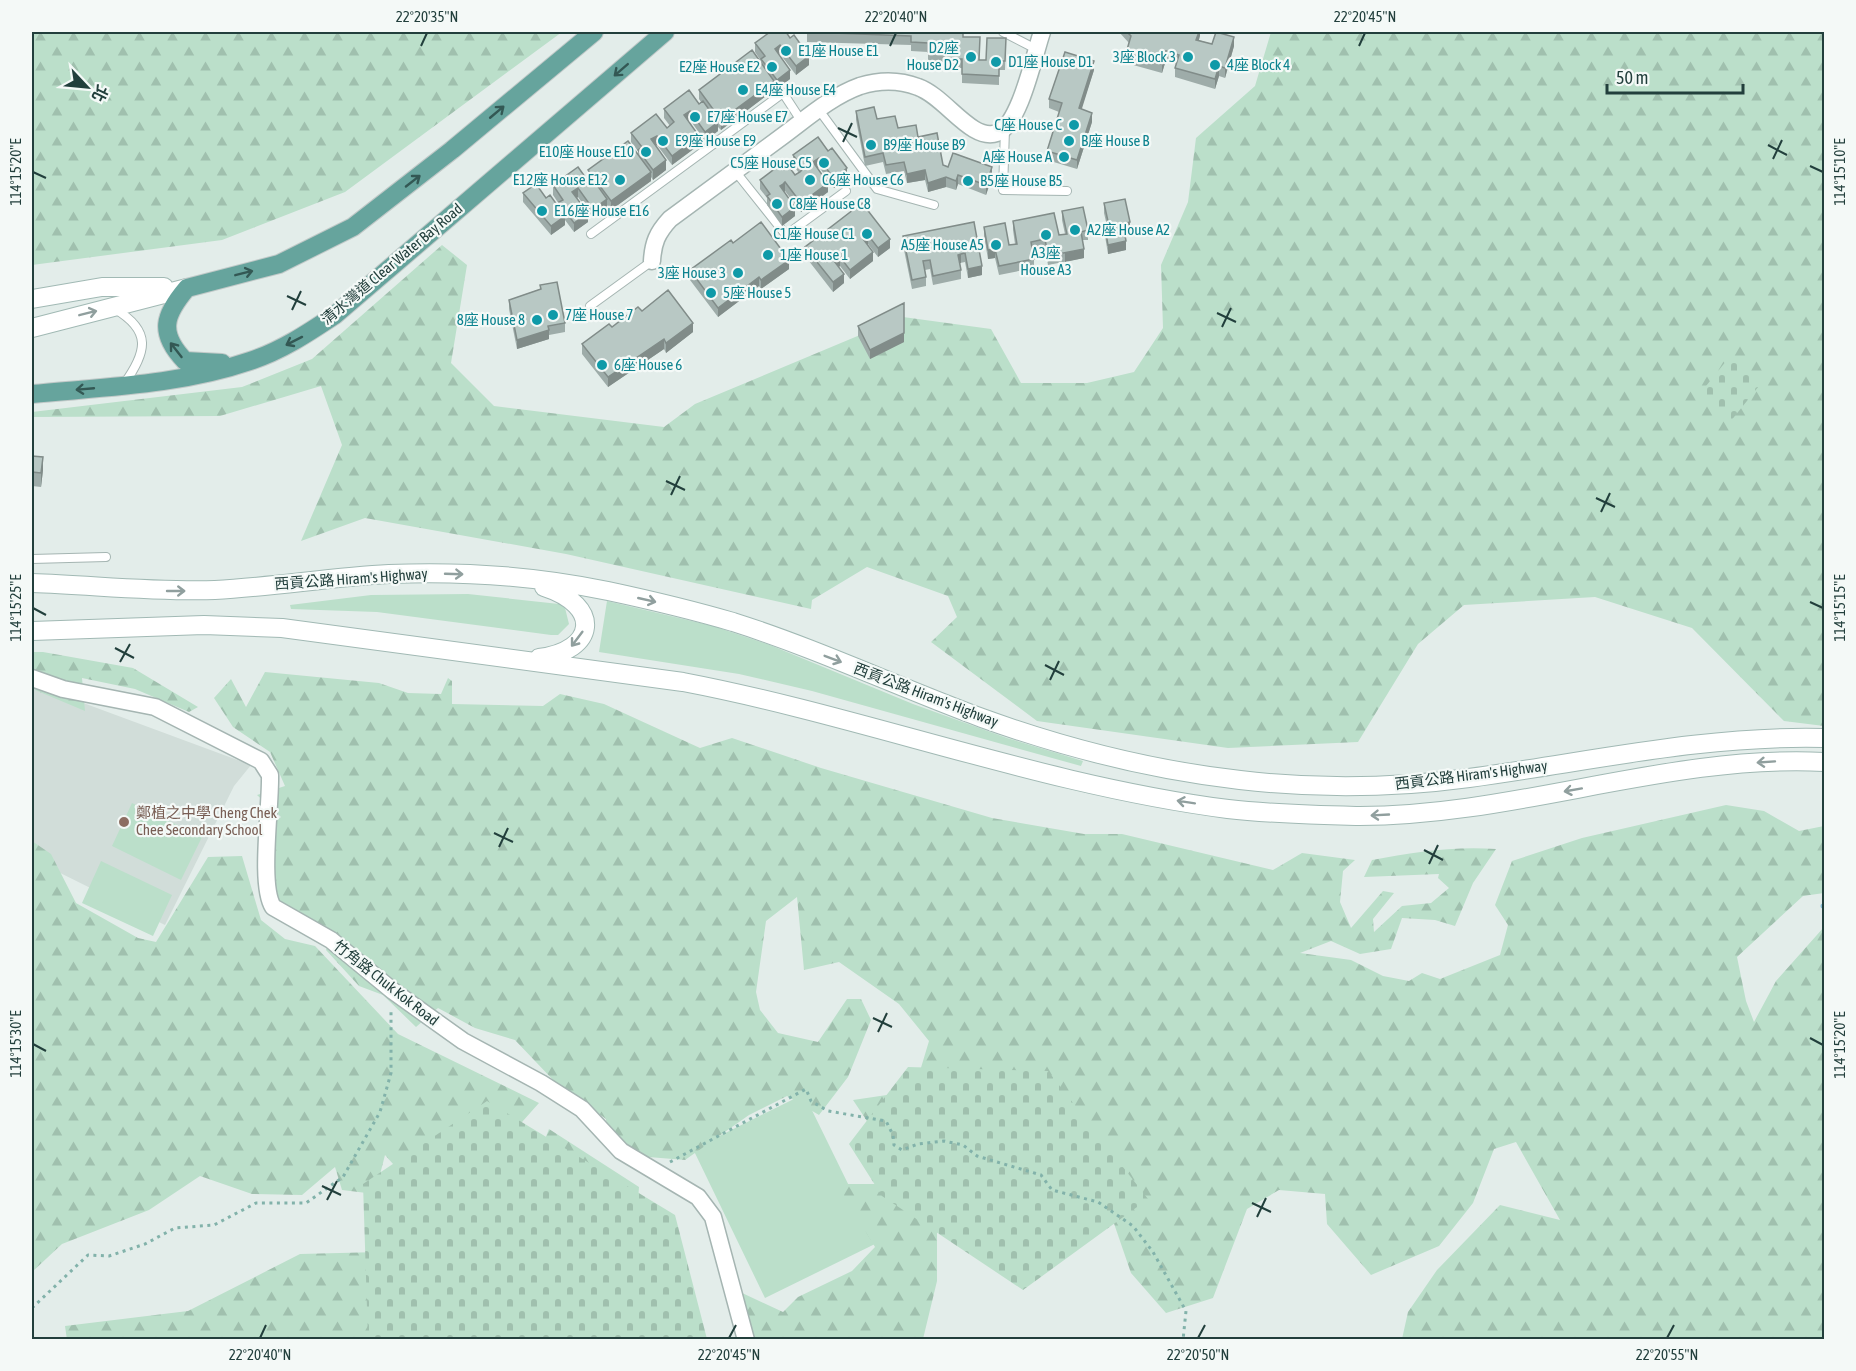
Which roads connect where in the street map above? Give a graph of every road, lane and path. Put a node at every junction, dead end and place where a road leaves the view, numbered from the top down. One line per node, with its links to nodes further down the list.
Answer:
1 (594, 32): 15 (main road, one-way to 1)
2 (666, 32): 20 (main road, 清水灣道 Clear Water Bay Road, one-way to 20)
3 (1004, 32): 5 (lane)
4 (1042, 32): 5 (street)
5 (1036, 49): 8 (street)
6 (819, 110): 7 (street); 8 (street); 12 (lane)
7 (802, 122): 9 (street); 13 (lane)
8 (1005, 129): 11 (lane)
9 (735, 171): 10 (lane); 14 (street)
10 (846, 191)
11 (1067, 191)
12 (934, 205)
13 (591, 234)
14 (652, 261): 17 (lane)
15 (187, 288): 16 (main road); 18 (main road); 20 (main road, one-way to 15)
16 (32, 299)
17 (590, 306)
18 (112, 308): 19 (main road, one-way to 18); 21 (lane)
19 (32, 328)
20 (251, 361): 21 (main road, 清水灣道 Clear Water Bay Road)
21 (123, 385): 22 (main road, 清水灣道 Clear Water Bay Road, one-way to 22)
22 (32, 394)
23 (105, 557): 24 (lane)
24 (32, 559)
25 (502, 576): 27 (main road, 西貢公路 Hiram's Highway, one-way to 25); 30 (main road, one-way to 30); 32 (main road, 西貢公路 Hiram's Highway, one-way to 32)
26 (32, 583): 27 (main road, 西貢公路 Hiram's Highway)
27 (118, 589): 28 (main road)
28 (32, 593)
29 (32, 631): 30 (main road, 西貢公路 Hiram's Highway)
30 (522, 660): 33 (main road, 西貢公路 Hiram's Highway, one-way to 30)
31 (32, 678): 34 (street, 竹角路 Chuk Kok Road)
32 (1824, 738)
33 (1824, 762)
34 (393, 991): 35 (street, 竹角路 Chuk Kok Road); 36 (path)
35 (653, 1171): 37 (street, 竹角路 Chuk Kok Road); 38 (path)
36 (32, 1308)
37 (746, 1340)
38 (1183, 1340)

